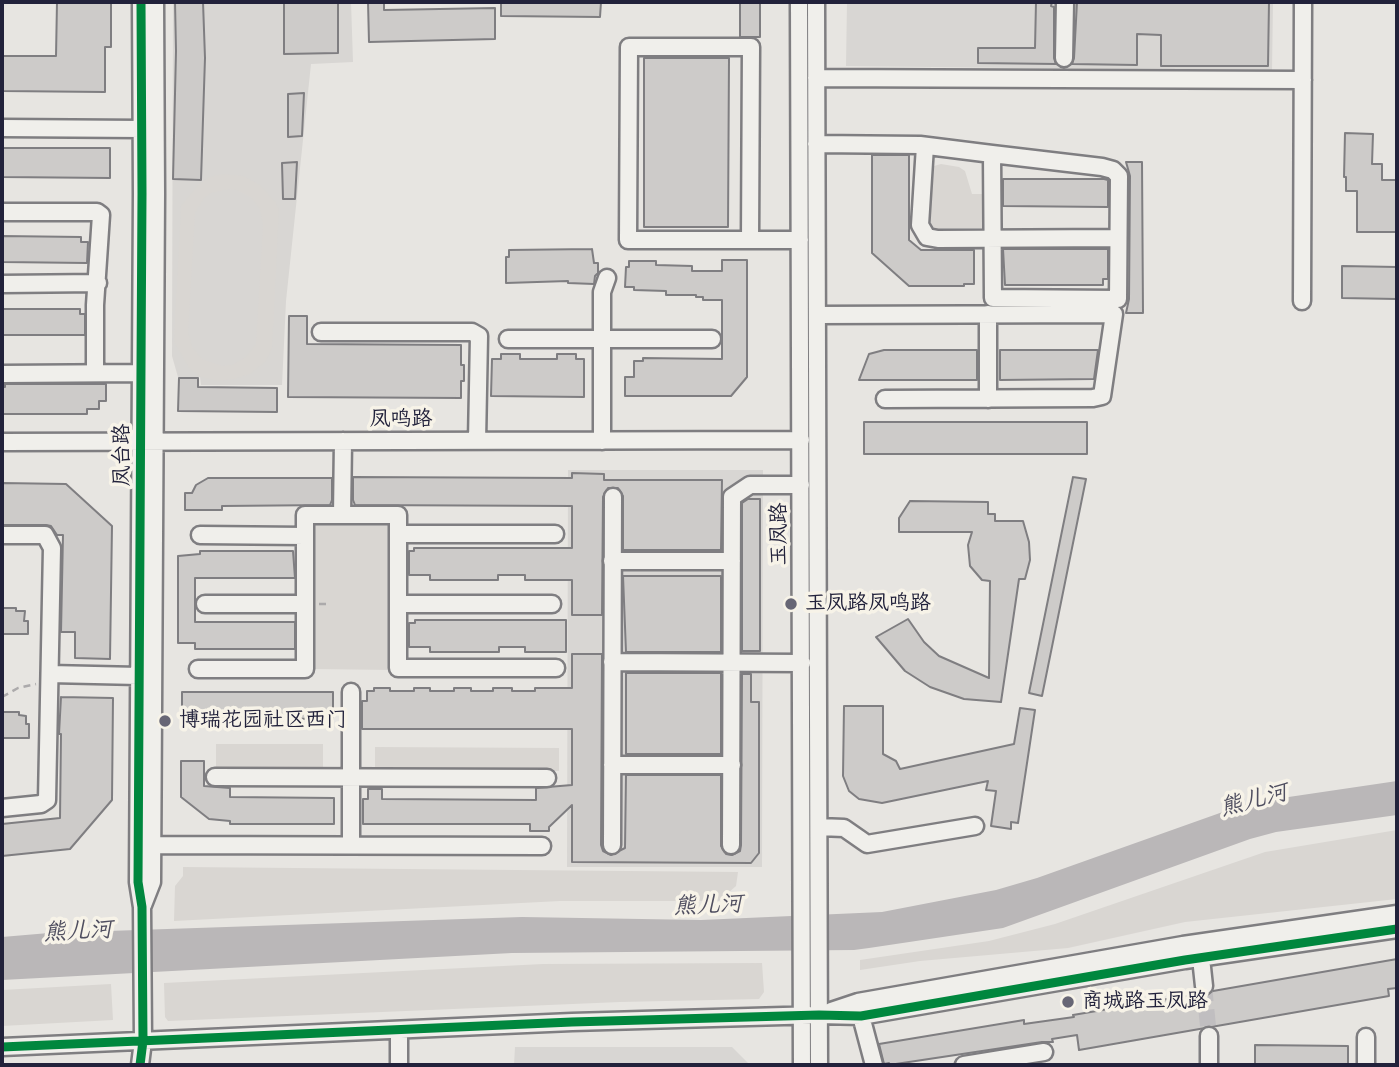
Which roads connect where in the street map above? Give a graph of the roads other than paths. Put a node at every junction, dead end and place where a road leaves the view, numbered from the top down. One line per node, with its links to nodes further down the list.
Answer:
1 (141, 2): 11 (street, 凤台路)
2 (155, 2): 40 (street, 凤台路)
3 (799, 2): 19 (street, 玉凤路)
4 (816, 2): 8 (street, 玉凤路)
5 (1065, 2): 7 (street)
6 (1303, 2): 9 (street)
7 (1064, 58)
8 (816, 78): 9 (street); 12 (street, 玉凤路)
9 (1303, 80): 23 (street)
10 (2, 128): 11 (street)
11 (142, 129): 31 (street, 凤台路)
12 (816, 144): 13 (street); 25 (street, 玉凤路)
13 (925, 146): 14 (street); 17 (street)
14 (992, 154): 16 (street); 17 (street)
15 (2, 212): 21 (street)
16 (1118, 238): 17 (street); 17 (street)
17 (993, 239)
18 (750, 240): 18 (street); 19 (street)
19 (800, 240): 35 (street, 玉凤路)
20 (607, 278): 28 (street)
21 (98, 283): 22 (street); 30 (street)
22 (2, 284)
23 (1302, 301)
24 (988, 314): 25 (street); 33 (street); 33 (street)
25 (817, 315): 70 (street, 玉凤路)
26 (321, 332): 37 (street)
27 (508, 339): 28 (street)
28 (602, 339): 29 (street); 38 (street)
29 (712, 339)
30 (95, 373): 31 (street); 32 (street)
31 (141, 373): 40 (street, 凤台路)
32 (2, 374)
33 (988, 398): 34 (street)
34 (886, 399)
35 (801, 440): 38 (street, 凤鸣路); 41 (street, 玉凤路)
36 (342, 441): 37 (street, 凤鸣路); 40 (street, 凤鸣路); 43 (street)
37 (477, 441): 38 (street, 凤鸣路)
38 (602, 441)
39 (2, 442): 40 (street, 凤鸣路)
40 (148, 442): 60 (street, 凤台路); 71 (street, 凤台路)
41 (801, 485): 50 (street); 57 (street, 玉凤路)
42 (612, 497): 49 (street)
43 (342, 515): 44 (street); 48 (street)
44 (398, 534): 45 (street); 53 (street)
45 (555, 534)
46 (2, 535): 61 (street)
47 (200, 536): 48 (street)
48 (305, 536): 52 (street)
49 (612, 561): 50 (street); 55 (street)
50 (732, 561): 56 (street)
51 (205, 604): 52 (street)
52 (305, 604): 59 (street)
53 (398, 604): 54 (street); 58 (street)
54 (552, 604)
55 (612, 662): 56 (street); 63 (street)
56 (732, 663): 57 (street); 64 (street)
57 (802, 663): 82 (street, 玉凤路)
58 (556, 668)
59 (198, 669)
60 (139, 676): 61 (street); 76 (street, 凤台路)
61 (50, 679): 68 (street)
62 (351, 692): 66 (street)
63 (612, 765): 64 (street); 73 (street)
64 (732, 765): 74 (street)
65 (215, 777): 66 (street)
66 (351, 777): 67 (street); 72 (street)
67 (547, 778)
68 (2, 808)
69 (975, 826): 70 (street)
70 (819, 827): 81 (street, 玉凤路)
71 (152, 845): 72 (street); 76 (street, 凤台路)
72 (351, 845): 75 (street)
73 (612, 845)
74 (731, 845)
75 (542, 846)
76 (142, 907): 87 (street)
77 (1397, 914): 81 (street)
78 (1397, 929): 79 (street)
79 (1201, 958): 80 (street); 83 (street)
80 (1204, 986)
81 (819, 1015): 82 (street); 83 (street); 94 (street, 玉凤路)
82 (802, 1016): 84 (street); 93 (street, 玉凤路)
83 (860, 1016): 95 (street)
84 (399, 1030): 87 (street); 92 (street)
85 (1209, 1036): 97 (street)
86 (1366, 1037): 98 (street)
87 (143, 1041): 88 (street); 90 (street); 91 (street)
88 (2, 1047)
89 (1044, 1052): 96 (street)
90 (140, 1065)
91 (150, 1065)
92 (399, 1065)
93 (802, 1065)
94 (819, 1065)
95 (874, 1065)
96 (964, 1065)
97 (1209, 1065)
98 (1366, 1065)

